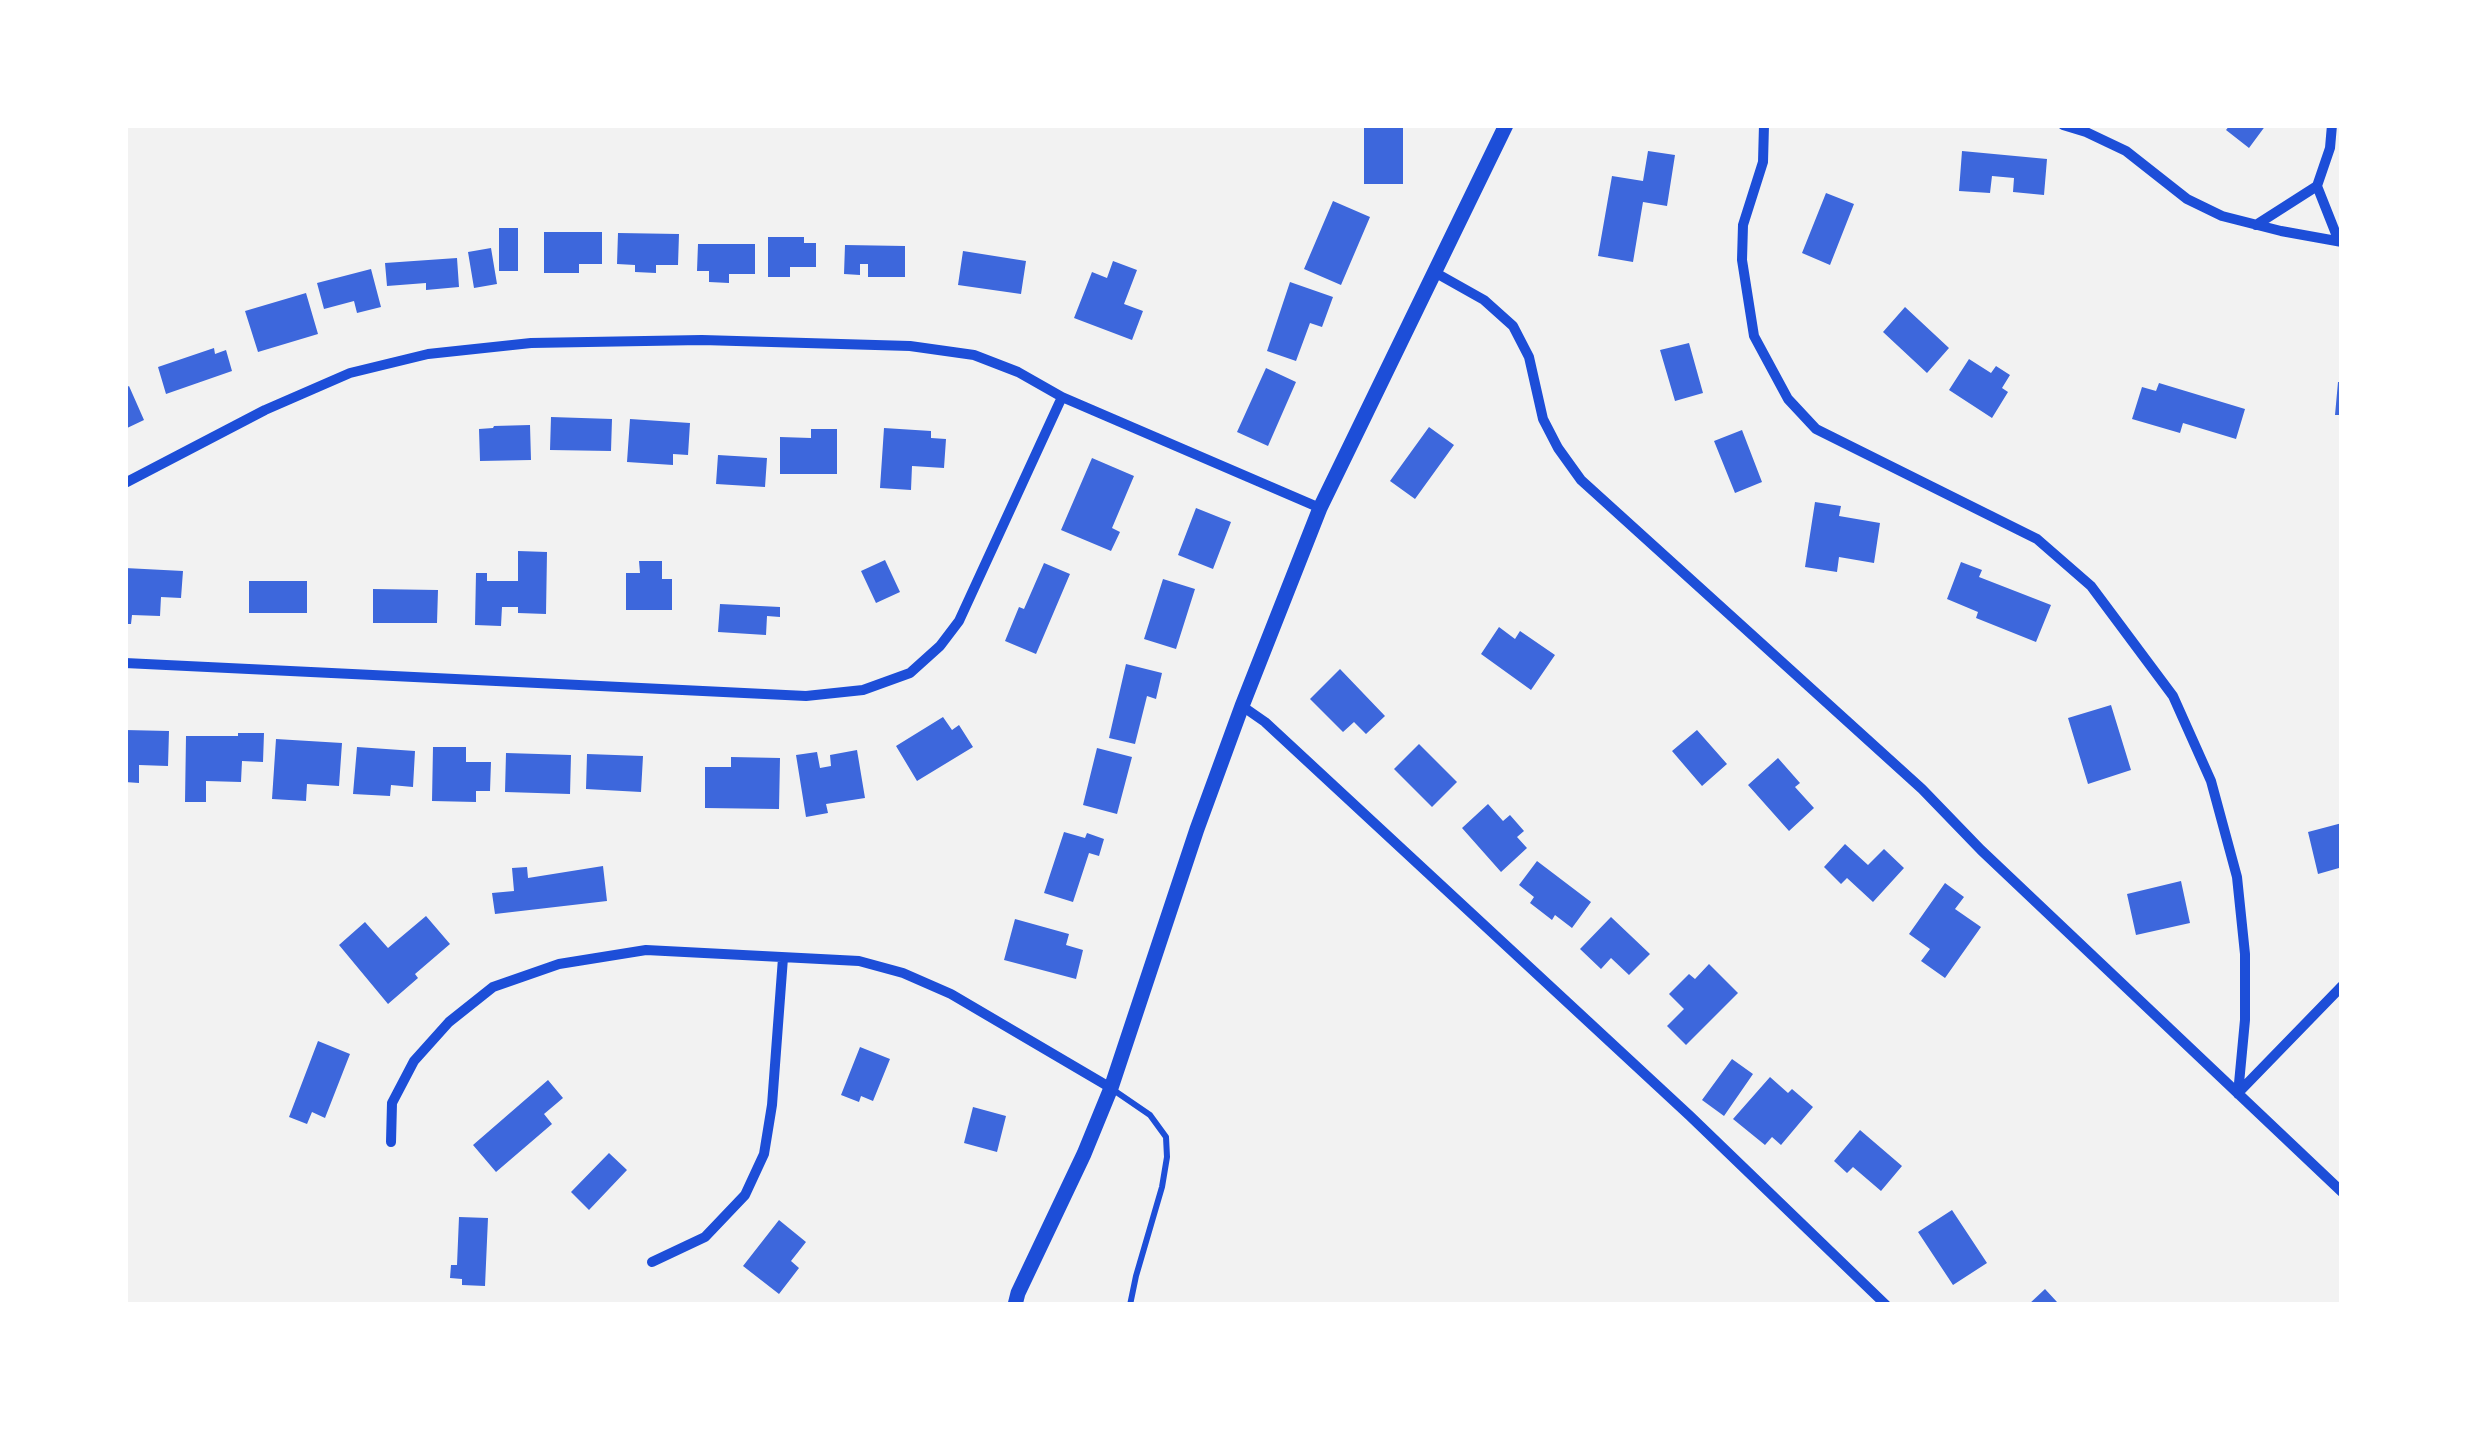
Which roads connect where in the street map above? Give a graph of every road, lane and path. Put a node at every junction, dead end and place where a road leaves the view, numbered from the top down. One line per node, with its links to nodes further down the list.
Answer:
1 (1506, 125): 8 (street)
2 (1764, 125): 17 (street)
3 (2063, 125): 6 (street)
4 (2332, 125): 5 (street)
5 (2317, 186): 6 (street); 7 (street)
6 (2256, 225): 7 (street)
7 (2340, 240)
8 (1436, 273): 11 (street); 17 (street)
9 (1062, 397): 10 (street); 11 (street); 12 (street)
10 (125, 482)
11 (1320, 508): 13 (street)
12 (125, 663)
13 (1242, 706): 16 (street); 23 (street)
14 (783, 958): 16 (street); 18 (street); 20 (street)
15 (2342, 986): 17 (street)
16 (1111, 1088): 21 (street); 22 (lane)
17 (2238, 1094): 19 (street)
18 (392, 1142)
19 (2342, 1192)
20 (652, 1262)
21 (1013, 1301)
22 (1130, 1305)
23 (1886, 1305)

